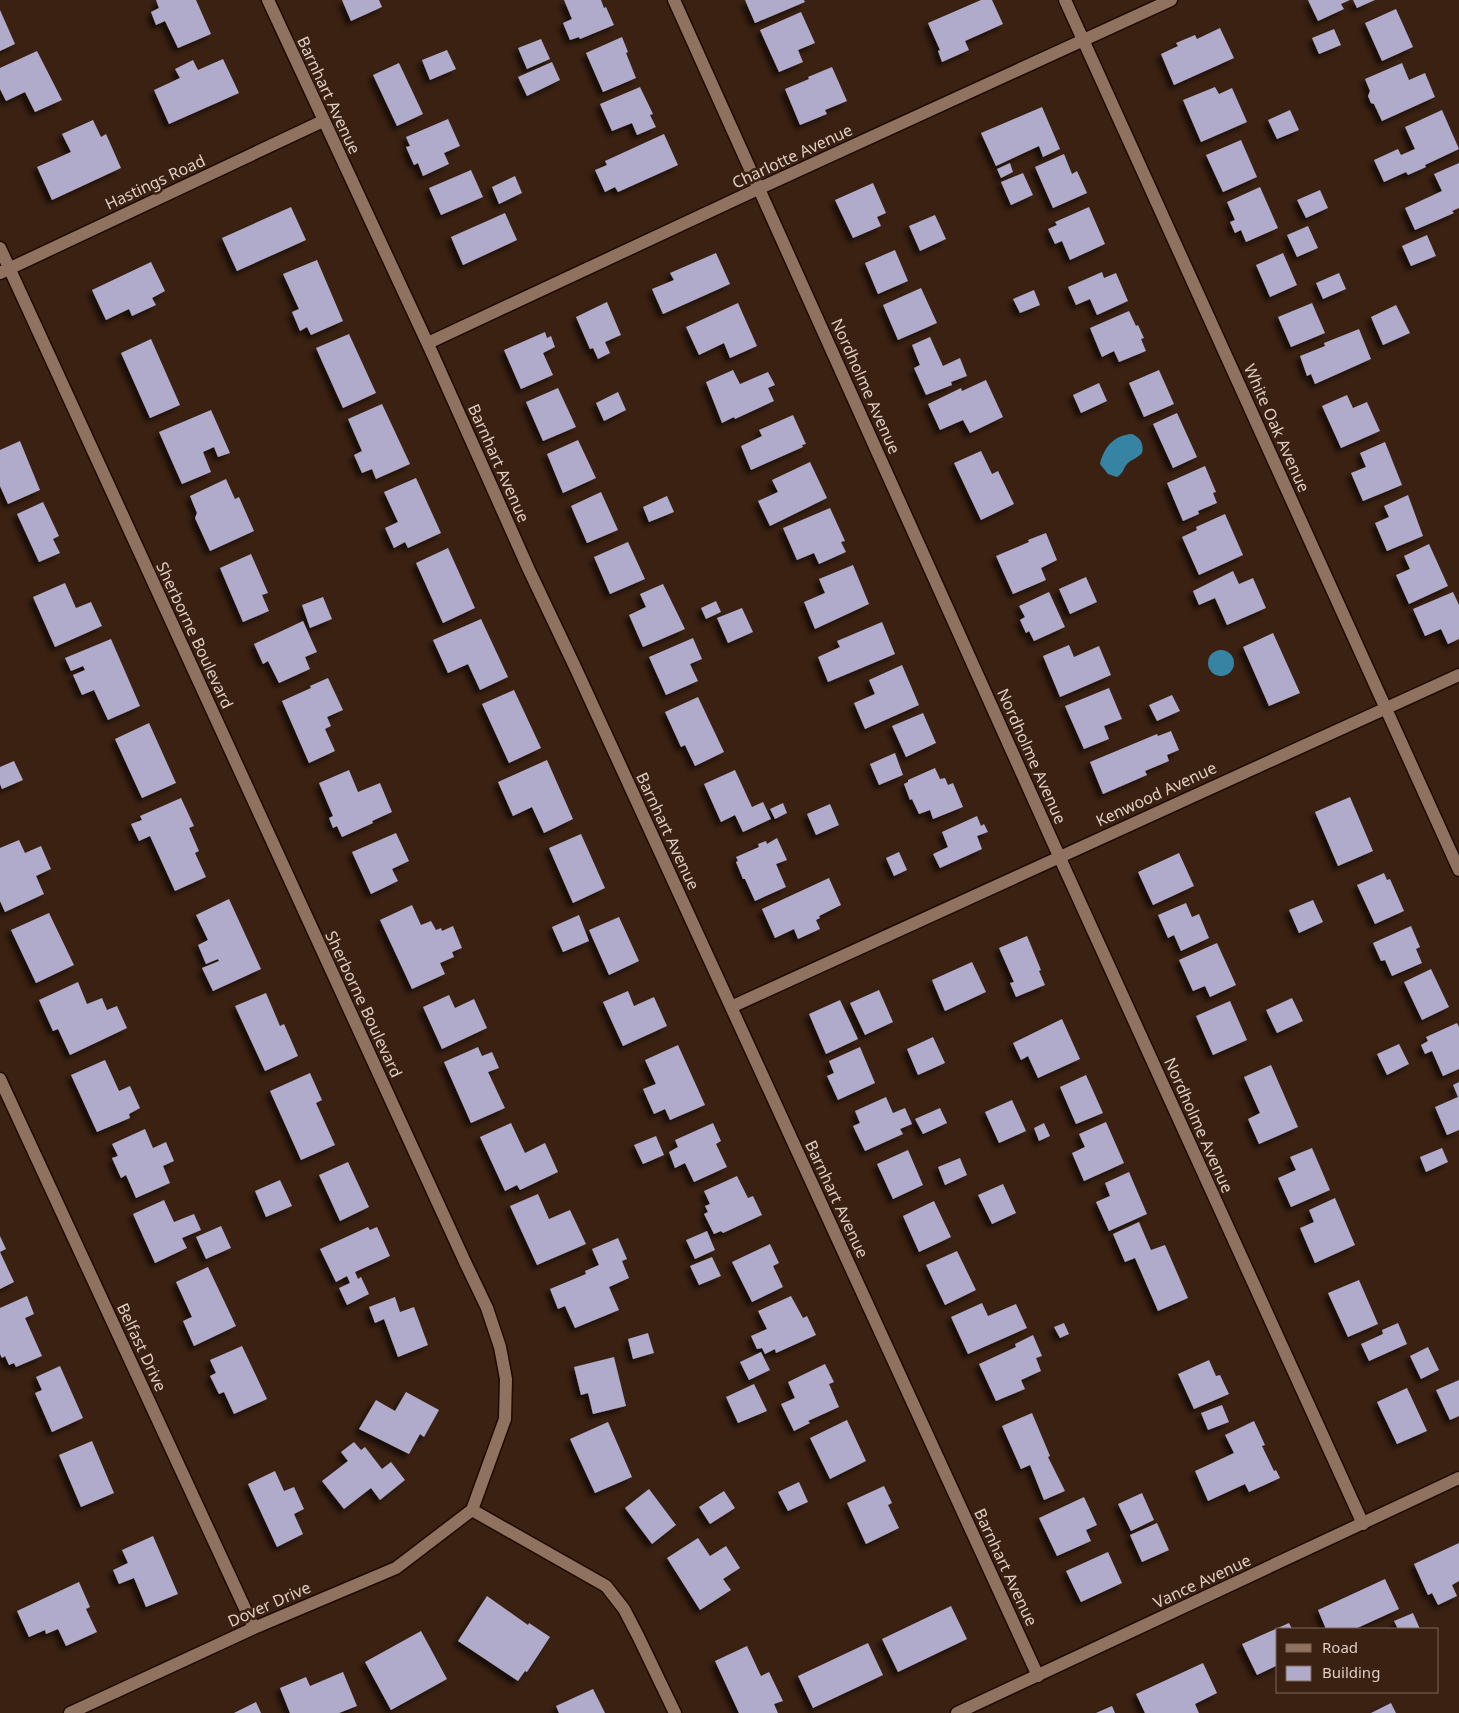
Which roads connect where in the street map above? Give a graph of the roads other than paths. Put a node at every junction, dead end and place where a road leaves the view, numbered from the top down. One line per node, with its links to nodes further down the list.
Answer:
1 (268, 0): 6 (street, Barnhart Avenue)
2 (674, 0): 7 (street, Nordholme Avenue)
3 (1065, 0): 5 (street, White Oak Avenue)
4 (1171, 0): 5 (street, Charlotte Avenue)
5 (1083, 41): 7 (street, Charlotte Avenue); 12 (street, White Oak Avenue)
6 (323, 121): 9 (street, Hastings Road); 10 (street, Barnhart Avenue)
7 (760, 188): 10 (street, Charlotte Avenue); 13 (street, Nordholme Avenue)
8 (0, 248): 9 (street, Sherborne Boulevard)
9 (5, 270): 18 (street, Sherborne Boulevard)
10 (428, 343): 15 (street, Barnhart Avenue)
11 (1459, 675): 12 (street, Kenwood Avenue)
12 (1385, 707): 13 (street, Kenwood Avenue); 14 (street, White Oak Avenue)
13 (1059, 856): 15 (street, Kenwood Avenue); 19 (street, Nordholme Avenue)
14 (1459, 870)
15 (731, 1007): 21 (street, Barnhart Avenue)
16 (0, 1079): 20 (street, Belfast Drive)
17 (1459, 1478): 19 (street, Vance Avenue)
18 (472, 1510): 20 (street, Dover Drive); 23 (street)
19 (1363, 1524): 21 (street, Vance Avenue)
20 (254, 1628): 22 (street, Dover Drive)
21 (1038, 1676): 24 (street, Vance Avenue)
22 (70, 1713)
23 (675, 1713)
24 (957, 1713)

